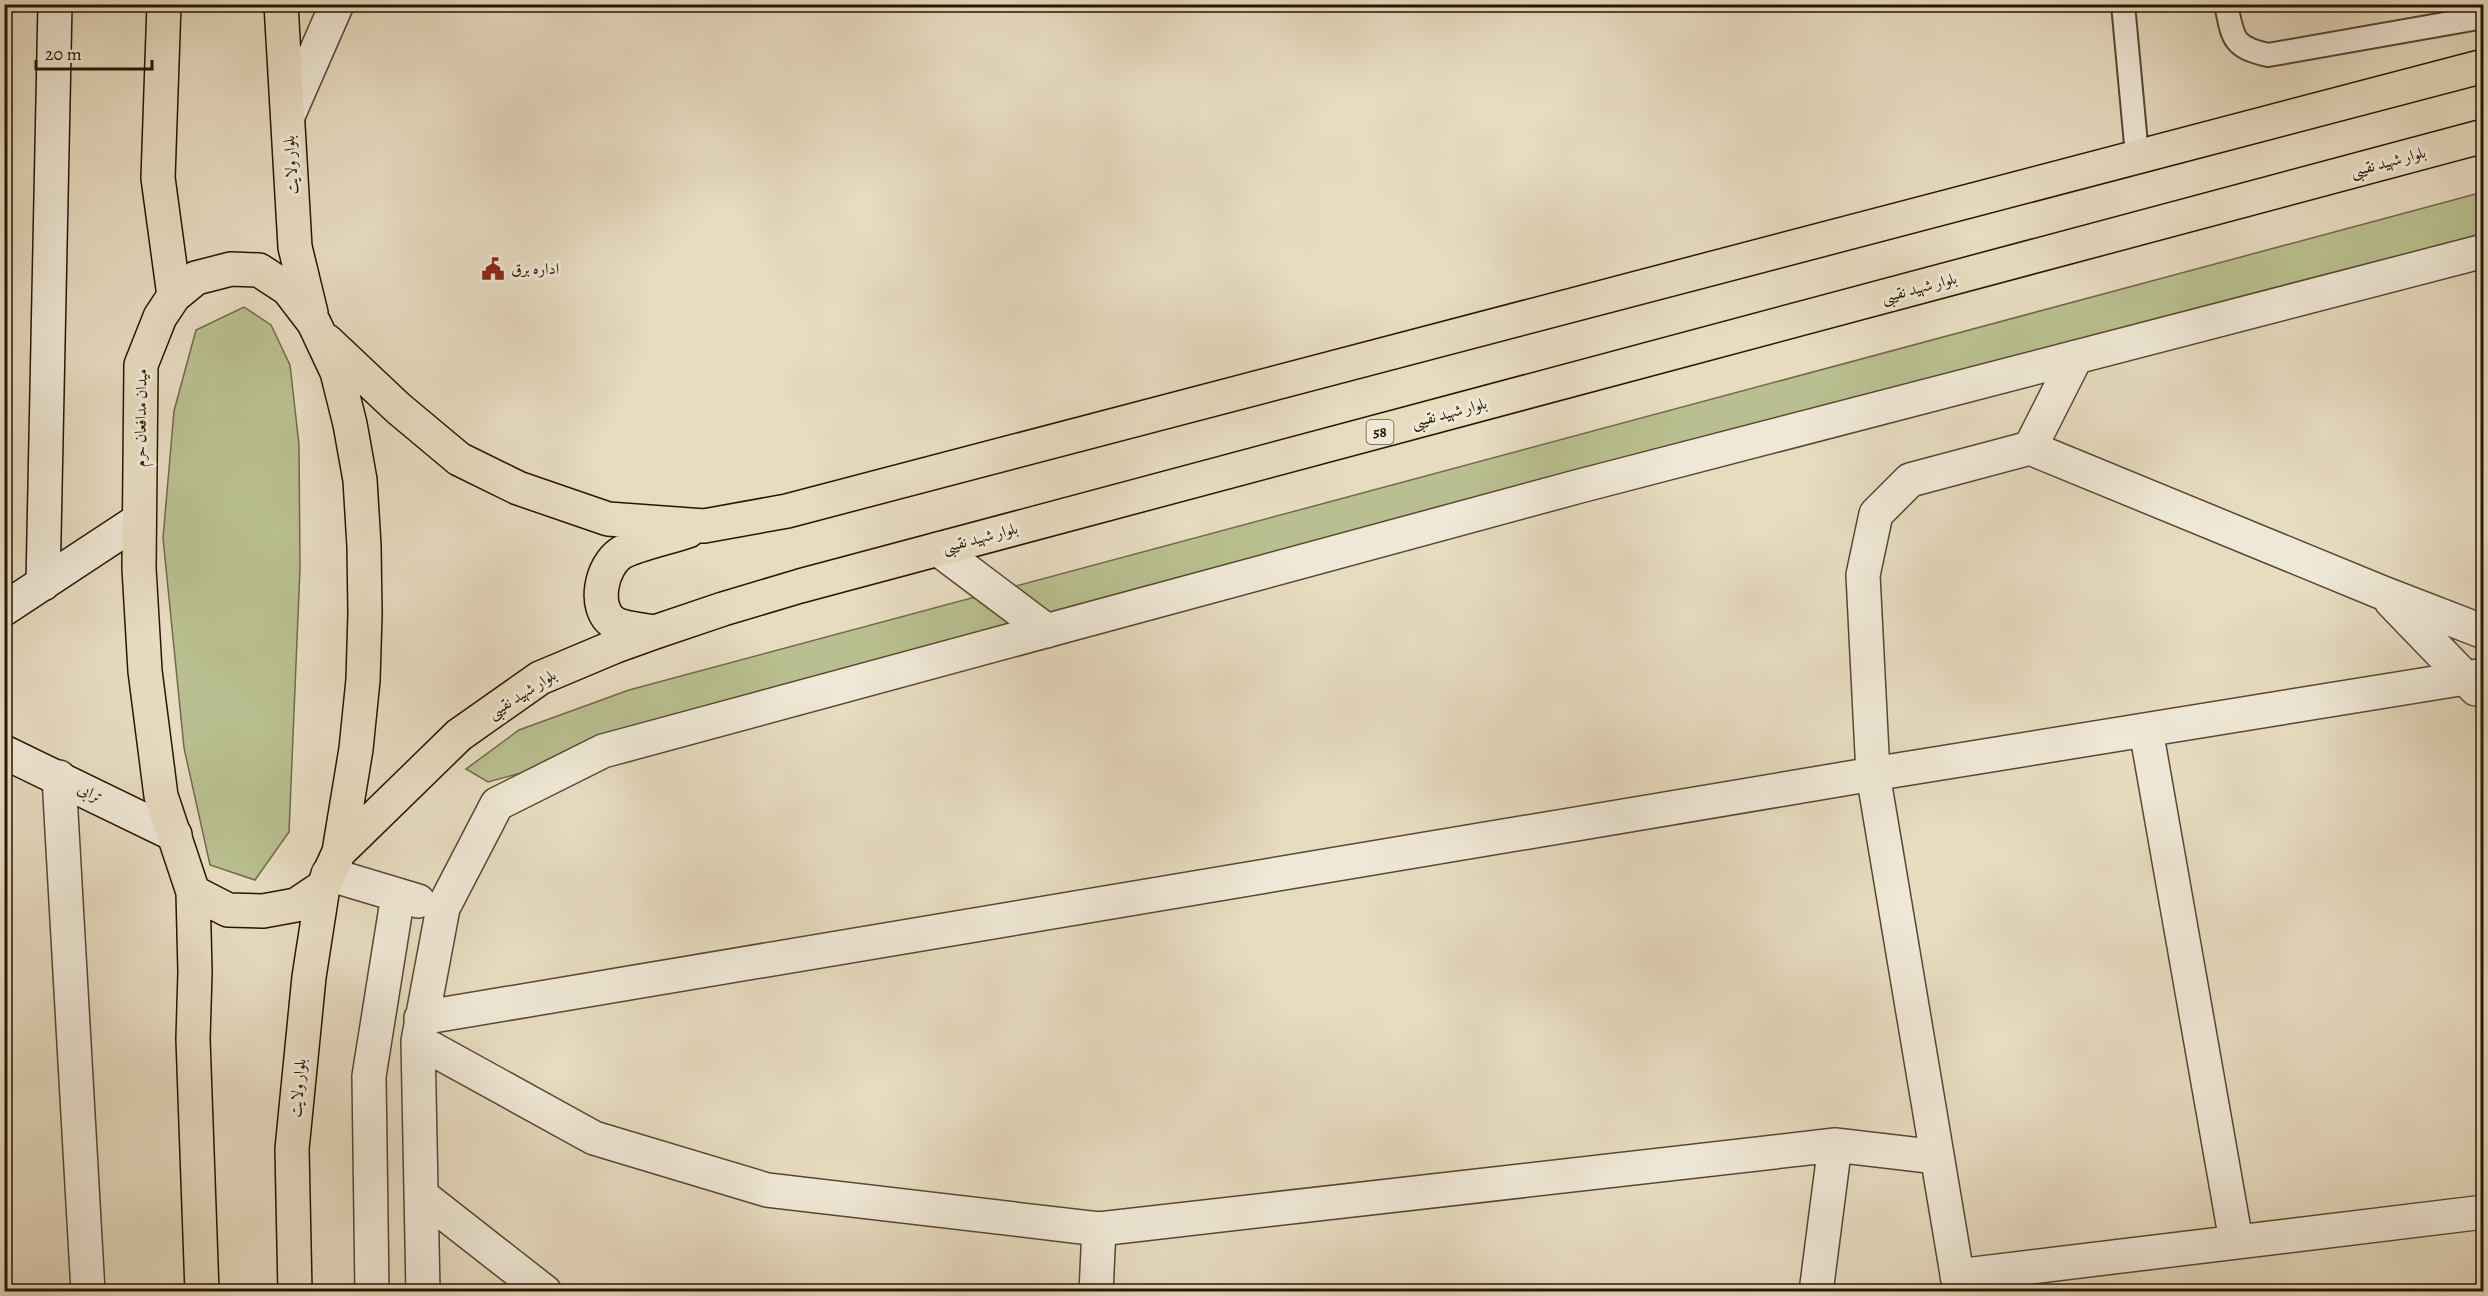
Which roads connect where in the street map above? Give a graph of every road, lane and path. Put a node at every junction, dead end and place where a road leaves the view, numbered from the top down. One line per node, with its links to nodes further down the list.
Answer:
1 (55, 4): 20 (street)
2 (164, 4): 13 (main road)
3 (281, 4): 9 (main road, بلوار ولایت)
4 (337, 4): 9 (street)
5 (2123, 4): 11 (lane)
6 (2226, 4): 7 (lane)
7 (2484, 18)
8 (2484, 66): 11 (main road)
9 (288, 116): 14 (main road, بلوار ولایت)
10 (2484, 136): 19 (main road, بلوار شهید نقیبی / 58)
11 (2137, 155): 18 (main road)
12 (2484, 251): 15 (street)
13 (174, 296): 14 (main road, میدان مدافعان حرم); 17 (main road, میدان مدافعان حرم)
14 (316, 328): 18 (main road); 32 (main road, میدان مدافعان حرم)
15 (2076, 357): 16 (street); 23 (street)
16 (2030, 448): 21 (street); 29 (street)
17 (139, 520): 20 (street); 31 (main road, میدان مدافعان حرم)
18 (704, 526): 24 (main road)
19 (938, 549): 23 (street); 24 (main road, بلوار شهید نقیبی / 58)
20 (43, 584): 22 (street)
21 (2383, 593): 25 (street); 26 (street)
22 (4, 609)
23 (1047, 631): 35 (street)
24 (655, 632): 32 (main road, بلوار شهید نقیبی / 58)
25 (2484, 632)
26 (2477, 683): 27 (street)
27 (2146, 730): 29 (street); 42 (street)
28 (4, 752): 30 (street, ترابی)
29 (1873, 774): 36 (street); 38 (street)
30 (59, 777): 31 (street, ترابی); 44 (street)
31 (175, 836): 33 (main road, میدان مدافعان حرم)
32 (330, 871): 33 (main road); 34 (street); 46 (main road, بلوار ولایت)
33 (193, 892): 45 (main road)
34 (398, 895): 35 (street); 47 (street)
35 (443, 908): 36 (street)
36 (419, 1029): 39 (street); 41 (street)
37 (1835, 1145): 38 (street); 41 (street); 51 (street)
38 (1937, 1157): 43 (street)
39 (421, 1195): 48 (street); 49 (street)
40 (2484, 1212): 42 (street)
41 (1099, 1229): 50 (street)
42 (2236, 1241): 43 (street)
43 (1958, 1284)
44 (88, 1292)
45 (202, 1292)
46 (295, 1292)
47 (372, 1292)
48 (423, 1292)
49 (545, 1292)
50 (1096, 1292)
51 (1816, 1292)

